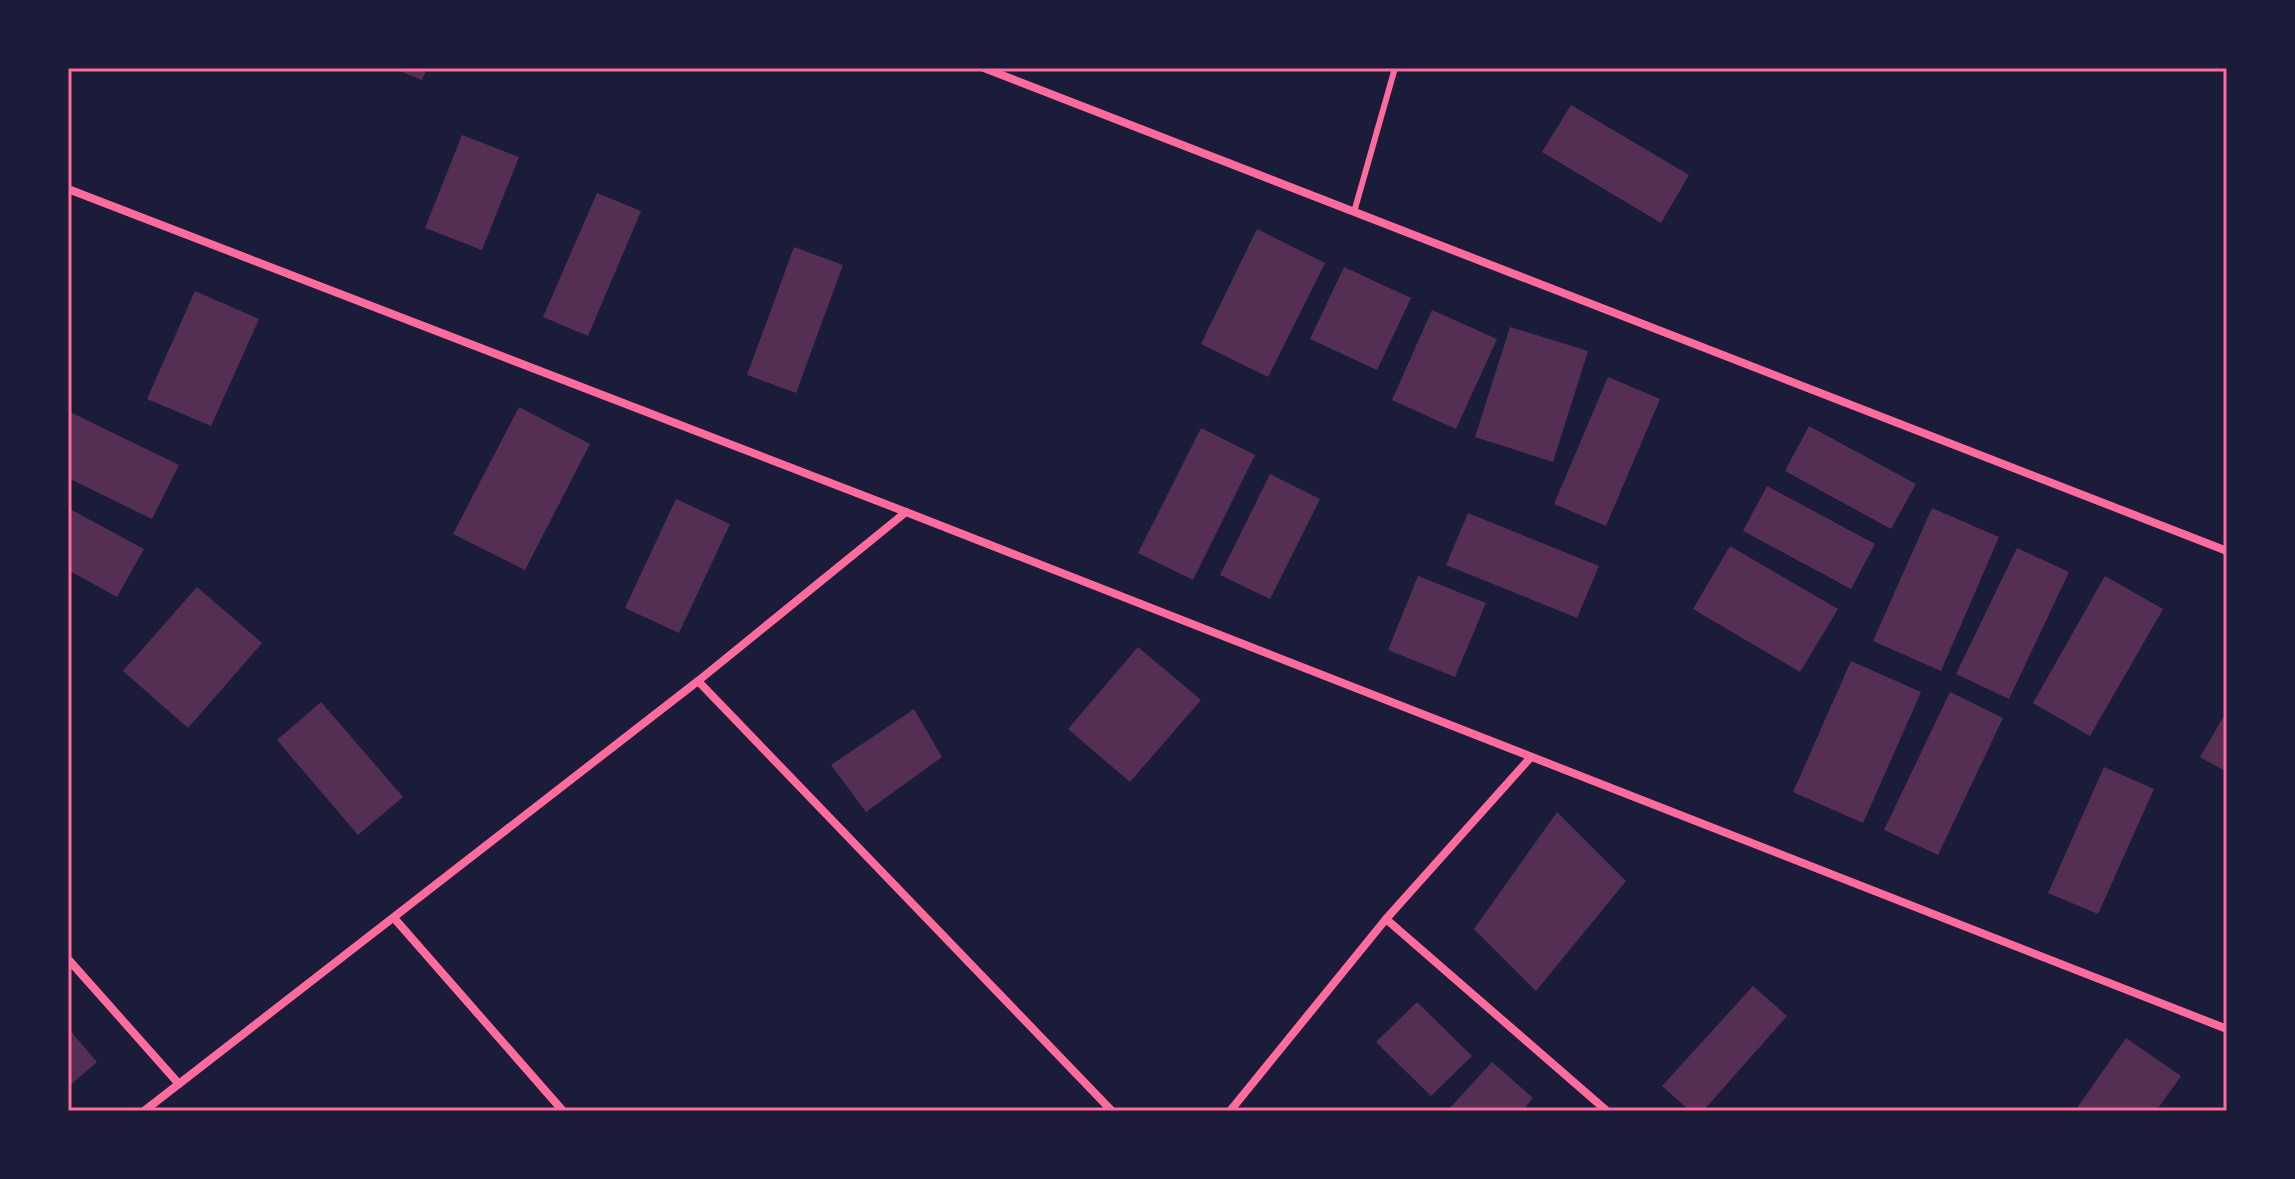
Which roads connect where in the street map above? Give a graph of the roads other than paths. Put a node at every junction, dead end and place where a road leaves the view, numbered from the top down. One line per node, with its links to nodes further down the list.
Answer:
1 (984, 68): 4 (street)
2 (1395, 68): 4 (lane)
3 (68, 189): 5 (street)
4 (1354, 212): 6 (street)
5 (906, 512): 7 (street); 8 (street)
6 (2227, 551)
7 (698, 681): 9 (street); 16 (street)
8 (1531, 757): 10 (street); 12 (street)
9 (394, 918): 13 (street); 15 (street)
10 (1386, 919): 17 (street); 18 (street)
11 (68, 959): 13 (street)
12 (2227, 1029)
13 (179, 1084): 14 (street)
14 (144, 1111)
15 (563, 1111)
16 (1112, 1111)
17 (1230, 1111)
18 (1607, 1111)

